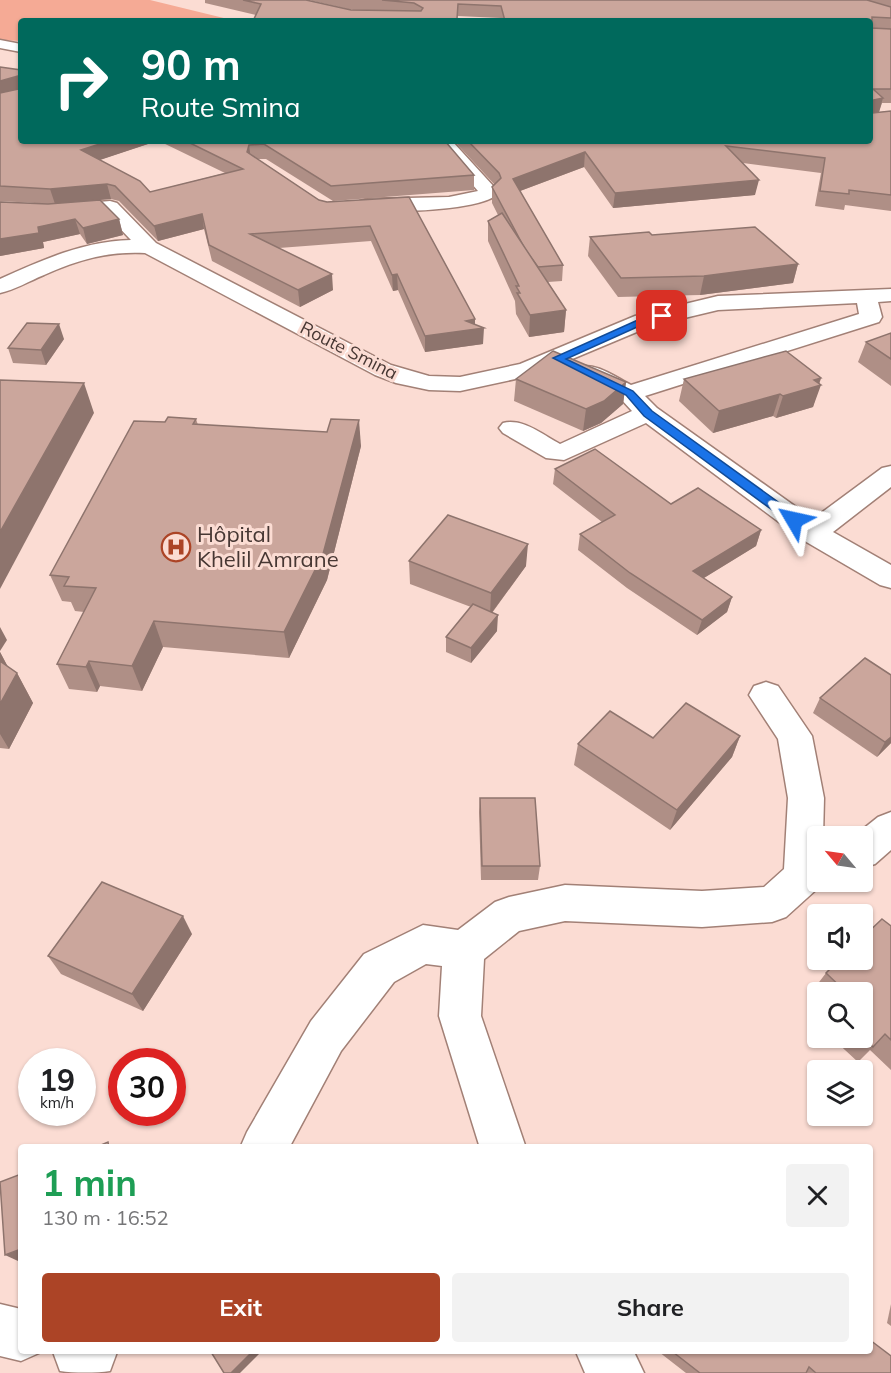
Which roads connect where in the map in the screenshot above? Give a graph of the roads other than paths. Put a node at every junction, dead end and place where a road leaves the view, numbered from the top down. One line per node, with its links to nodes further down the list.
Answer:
1 (0, 44): 2 (street)
2 (18, 47)
3 (447, 144): 4 (street)
4 (351, 207)
5 (0, 209): 6 (street)
6 (149, 247): 7 (street, Route Smina); 10 (street, Route Smina)
7 (0, 287)
8 (891, 295): 9 (street, Route Smina)
9 (866, 296): 10 (street, Route Smina); 11 (street)
10 (558, 358): 11 (street)
11 (629, 393): 12 (street)
12 (648, 414): 13 (street); 15 (street)
13 (512, 428)
14 (891, 474): 15 (street)
15 (813, 533): 16 (street)
16 (891, 578)
17 (766, 695): 18 (street)
18 (807, 826)
19 (891, 828): 20 (street)
20 (873, 843)
21 (807, 877): 22 (street)
22 (464, 950): 23 (street); 24 (street)
23 (265, 1144)
24 (502, 1144)
25 (0, 1330): 26 (street)
26 (18, 1334)
27 (603, 1354): 28 (street)
28 (617, 1373)

